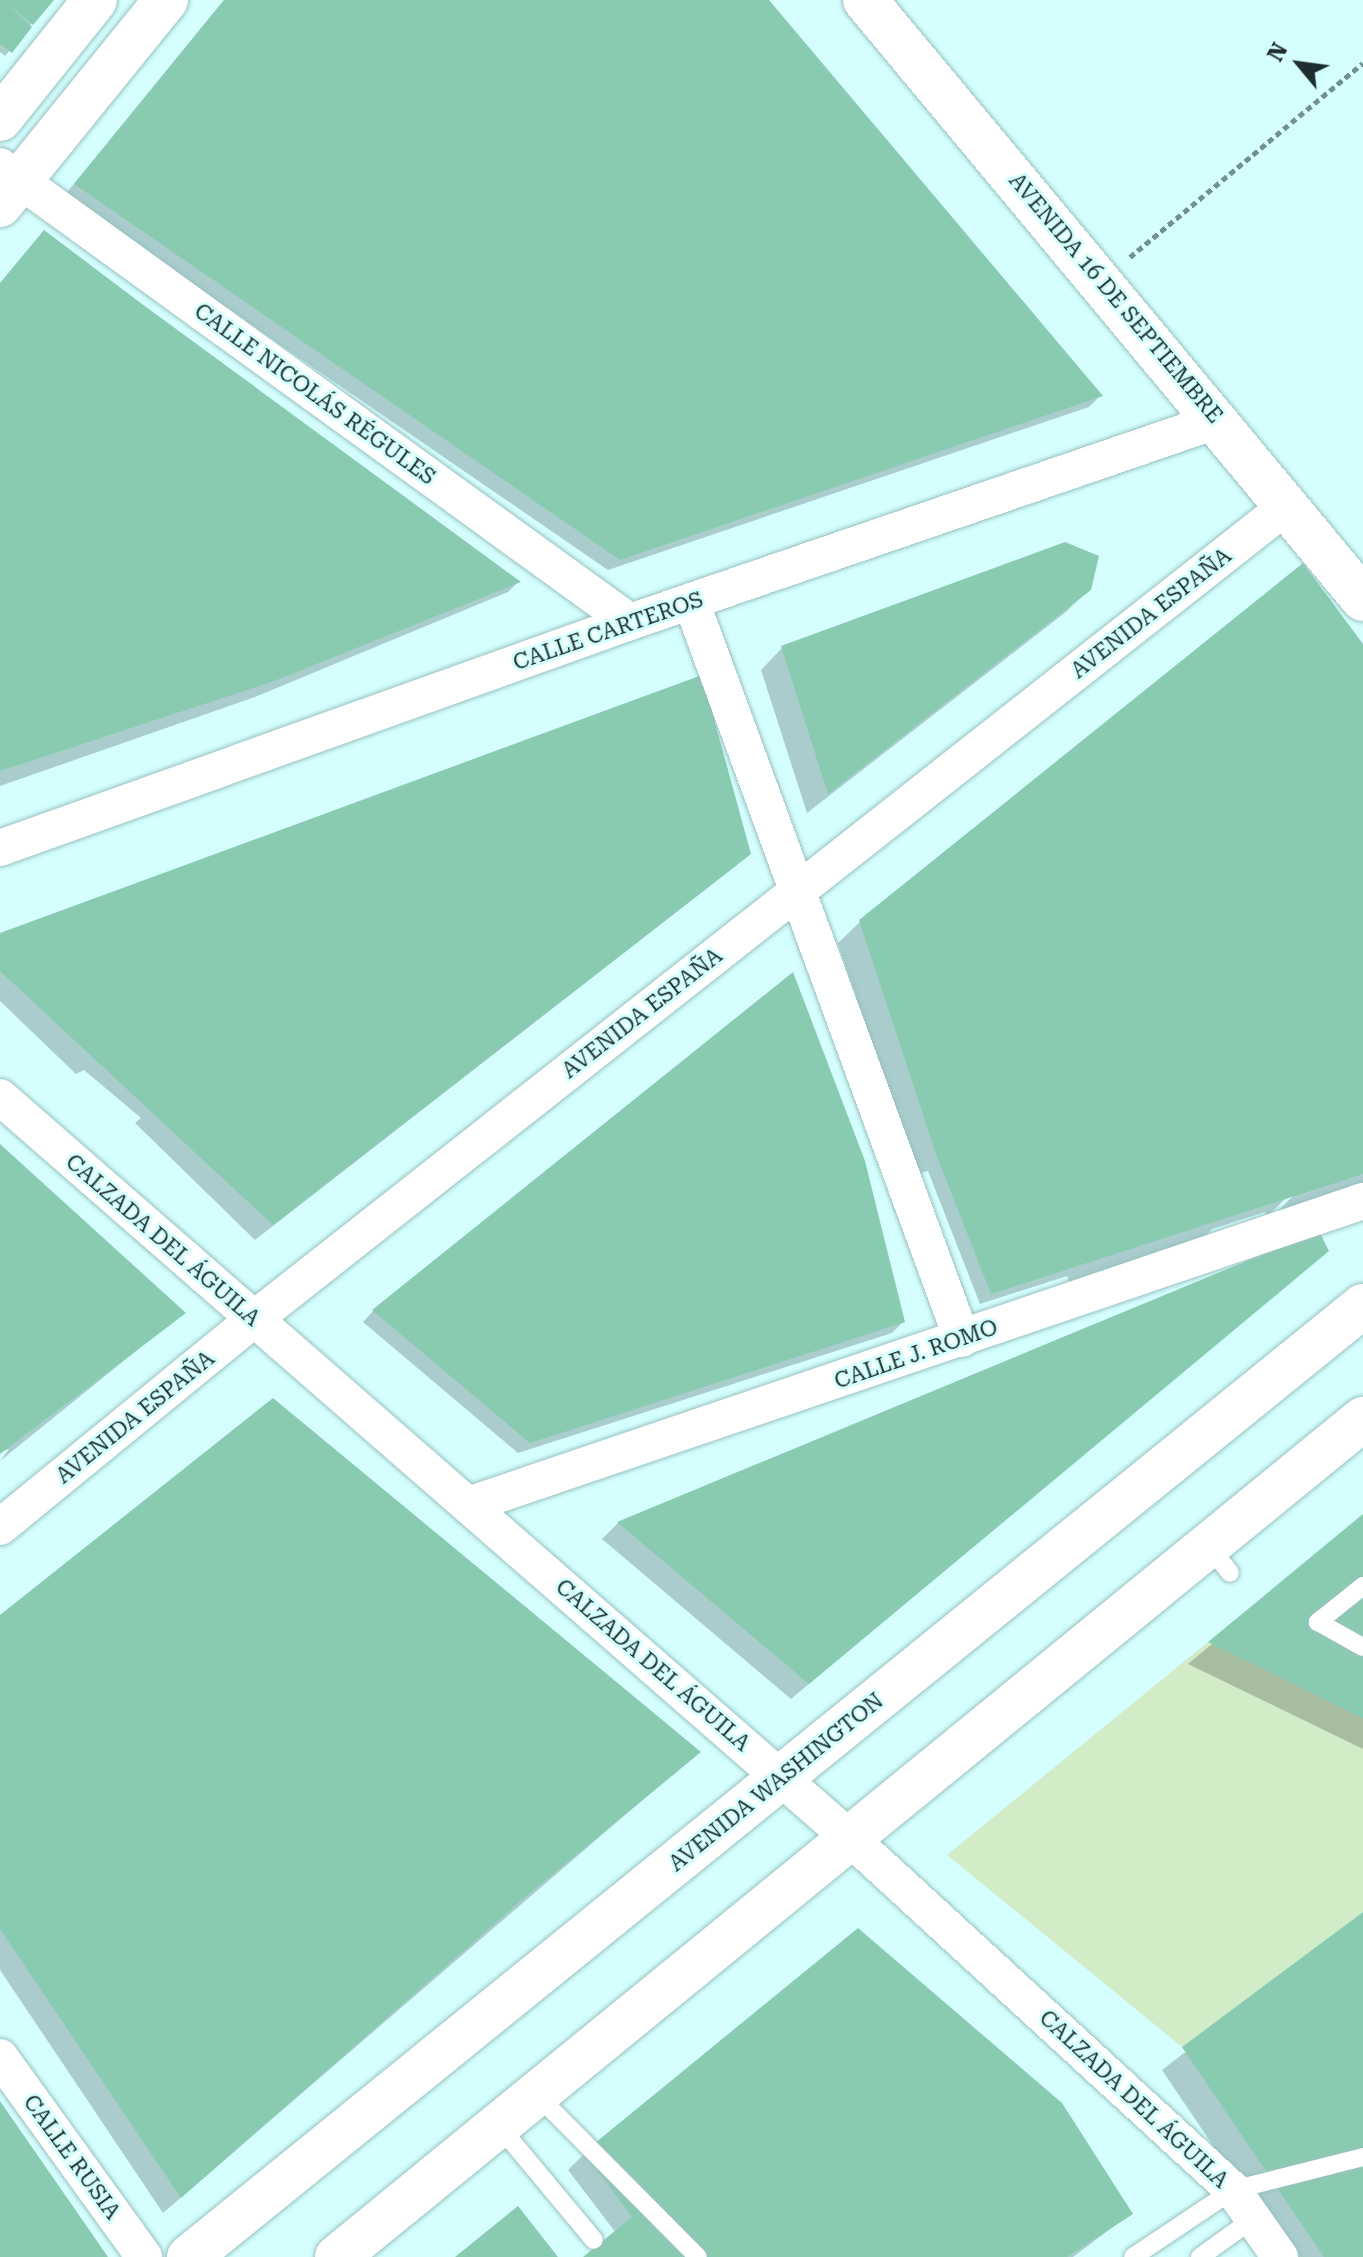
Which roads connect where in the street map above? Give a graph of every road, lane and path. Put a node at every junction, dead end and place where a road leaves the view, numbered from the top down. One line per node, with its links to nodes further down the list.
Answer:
1 (95, 0): 5 (main road)
2 (166, 0): 6 (main road)
3 (865, 0): 7 (main road, AVENIDA 16 DE SEPTIEMBRE)
4 (1363, 63): 7 (path)
5 (0, 119)
6 (7, 184): 12 (street, CALLE NICOLÁS RÉGULES)
7 (1102, 282): 8 (main road, AVENIDA 16 DE SEPTIEMBRE)
8 (1219, 420): 9 (main road, AVENIDA 16 DE SEPTIEMBRE); 11 (street, CALLE CARTEROS)
9 (1288, 505): 10 (main road, AVENIDA 16 DE SEPTIEMBRE); 14 (street, AVENIDA ESPAÑA)
10 (1363, 599)
11 (691, 601): 12 (street, CALLE CARTEROS); 14 (street)
12 (630, 622): 13 (street, CALLE CARTEROS)
13 (0, 848)
14 (798, 891): 18 (street, AVENIDA ESPAÑA); 19 (street)
15 (0, 1097): 18 (street, CALZADA DEL ÁGUILA)
16 (1363, 1201): 19 (street, CALLE J. ROMO)
17 (1363, 1306): 25 (main road, AVENIDA WASHINGTON)
18 (254, 1319): 21 (street, CALZADA DEL ÁGUILA); 22 (street, AVENIDA ESPAÑA)
19 (962, 1339): 21 (street, CALLE J. ROMO)
20 (1363, 1419): 26 (main road)
21 (468, 1505): 25 (street, CALZADA DEL ÁGUILA)
22 (0, 1527)
23 (1363, 1586): 24 (lane)
24 (1363, 1647)
25 (780, 1778): 26 (street, CALZADA DEL ÁGUILA); 34 (main road, AVENIDA WASHINGTON)
26 (852, 1840): 28 (main road); 31 (street, CALZADA DEL ÁGUILA)
27 (0, 2057): 33 (street, CALLE RUSIA)
28 (537, 2095): 29 (main road); 36 (lane)
29 (499, 2126): 32 (lane); 35 (main road)
30 (1363, 2157): 31 (lane)
31 (1243, 2204): 37 (lane); 38 (lane); 39 (street, CALZADA DEL ÁGUILA)
32 (594, 2240)
33 (144, 2257)
34 (189, 2257)
35 (337, 2257)
36 (698, 2257)
37 (1133, 2257)
38 (1200, 2257)
39 (1280, 2257)

